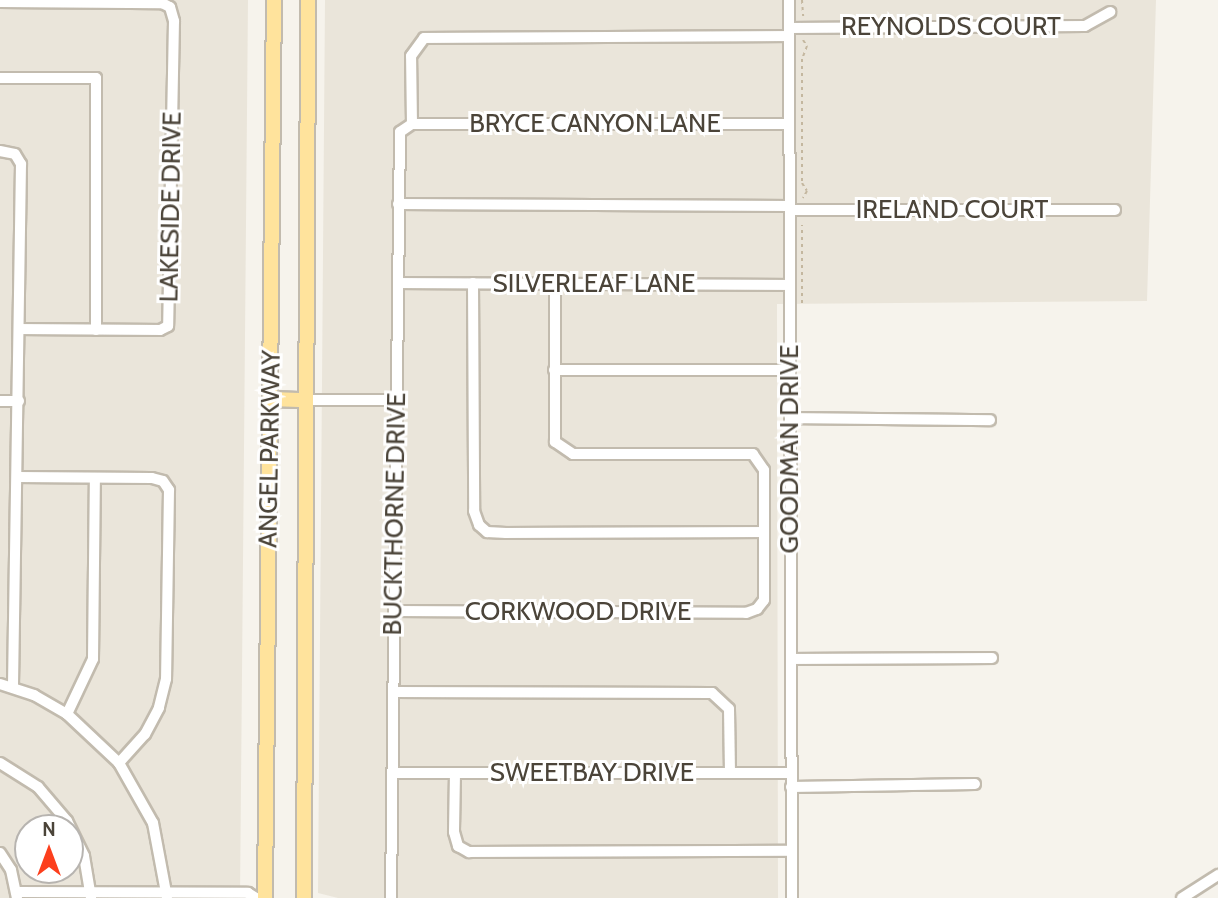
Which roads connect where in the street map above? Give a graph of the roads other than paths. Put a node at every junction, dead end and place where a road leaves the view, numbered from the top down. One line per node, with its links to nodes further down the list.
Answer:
1 (274, 0): 23 (main road, ANGEL PARKWAY)
2 (308, 0): 24 (main road, ANGEL PARKWAY)
3 (789, 0): 7 (street, GOODMAN DRIVE)
4 (0, 2): 5 (street)
5 (167, 2): 20 (street, LAKESIDE DRIVE)
6 (1110, 12): 7 (street, REYNOLDS COURT)
7 (789, 32): 9 (street, GOODMAN DRIVE); 10 (street, REYNOLDS COURT)
8 (0, 78): 20 (street)
9 (789, 124): 10 (street, BRYCE CANYON LANE); 13 (street, GOODMAN DRIVE)
10 (407, 127): 12 (street, BUCKTHORNE DRIVE)
11 (0, 151): 19 (street)
12 (398, 204): 13 (street, IRELAND COURT); 15 (street, BUCKTHORNE DRIVE)
13 (790, 208): 14 (street, IRELAND COURT); 18 (street, GOODMAN DRIVE)
14 (1115, 210)
15 (398, 283): 16 (street, SILVERLEAF LANE); 25 (street, BUCKTHORNE DRIVE)
16 (473, 283): 17 (street, SILVERLEAF LANE); 32 (street)
17 (555, 284): 18 (street, SILVERLEAF LANE); 21 (street)
18 (790, 285): 22 (street, GOODMAN DRIVE)
19 (20, 329): 20 (street, LAKESIDE DRIVE); 27 (street)
20 (96, 330)
21 (554, 369): 22 (street); 32 (street)
22 (790, 370): 28 (street, GOODMAN DRIVE)
23 (271, 399): 24 (main road); 55 (main road, ANGEL PARKWAY)
24 (306, 400): 25 (street); 56 (main road, ANGEL PARKWAY)
25 (396, 400): 33 (street, BUCKTHORNE DRIVE)
26 (0, 401): 27 (street)
27 (19, 401): 30 (street)
28 (790, 418): 29 (street); 35 (street, GOODMAN DRIVE)
29 (990, 420)
30 (18, 477): 31 (street); 37 (street)
31 (95, 478): 39 (street); 41 (street)
32 (764, 532): 33 (street, CORKWOOD DRIVE)
33 (394, 611): 38 (street, BUCKTHORNE DRIVE)
34 (992, 658): 35 (street)
35 (791, 659): 45 (street, GOODMAN DRIVE)
36 (0, 684): 37 (street)
37 (13, 687): 39 (street)
38 (393, 692): 42 (street, BUCKTHORNE DRIVE); 44 (street)
39 (67, 714): 41 (street)
40 (0, 763): 52 (street)
41 (119, 763): 53 (street)
42 (392, 773): 43 (street, SWEETBAY DRIVE); 57 (street, BUCKTHORNE DRIVE)
43 (455, 773): 44 (street, SWEETBAY DRIVE); 48 (street)
44 (730, 773): 45 (street, SWEETBAY DRIVE)
45 (791, 773): 47 (street, GOODMAN DRIVE)
46 (975, 784): 47 (street)
47 (791, 787): 48 (street, GOODMAN DRIVE)
48 (792, 851): 58 (street, GOODMAN DRIVE)
49 (0, 853): 51 (street)
50 (1218, 875): 59 (street)
51 (17, 895): 52 (street)
52 (92, 895): 53 (street)
53 (167, 895): 54 (street)
54 (256, 898)
55 (265, 898)
56 (304, 898)
57 (391, 898)
58 (792, 898)
59 (1182, 898)

